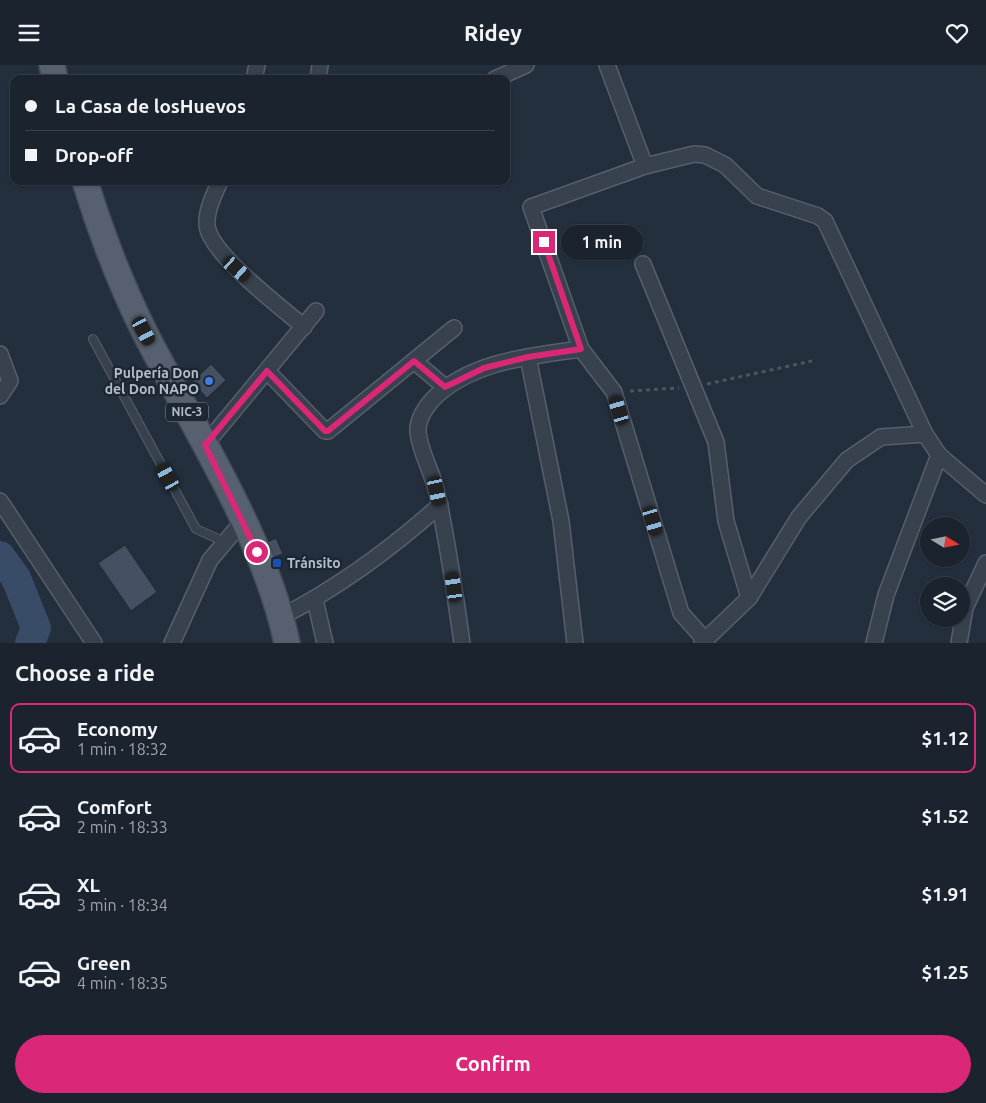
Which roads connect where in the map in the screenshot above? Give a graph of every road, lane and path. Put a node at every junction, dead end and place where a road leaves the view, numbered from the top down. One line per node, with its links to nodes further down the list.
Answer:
1 (526, 65): 3 (street)
2 (607, 65): 4 (street)
3 (503, 75)
4 (645, 166): 12 (street); 22 (street)
5 (86, 185): 23 (main road, NIC-3)
6 (218, 185): 9 (street)
7 (643, 264): 19 (street)
8 (316, 311): 9 (street)
9 (304, 327): 17 (street)
10 (454, 328): 15 (street)
11 (93, 339): 29 (lane)
12 (581, 349): 14 (street); 20 (street)
13 (0, 354): 21 (street)
14 (528, 357): 18 (street); 40 (street)
15 (414, 361): 17 (street); 18 (street)
16 (812, 361): 19 (path)
17 (267, 371): 23 (street)
18 (445, 387): 27 (street)
19 (693, 387): 20 (path); 31 (street)
20 (614, 392): 34 (street)
21 (0, 396)
22 (925, 434): 24 (street); 31 (street)
23 (205, 445): 28 (main road, NIC-3)
24 (939, 455): 25 (street); 41 (street)
25 (986, 495)
26 (0, 501): 35 (street)
27 (440, 505): 32 (street); 39 (street)
28 (243, 521): 29 (street); 33 (main road, NIC-3)
29 (225, 542): 36 (street)
30 (986, 563): 42 (street)
31 (749, 598): 34 (street)
32 (315, 600): 33 (street); 38 (street)
33 (281, 617): 37 (main road, NIC-3)
34 (704, 641)
35 (94, 643)
36 (172, 643)
37 (287, 643)
38 (325, 643)
39 (462, 643)
40 (575, 643)
41 (874, 643)
42 (958, 643)

